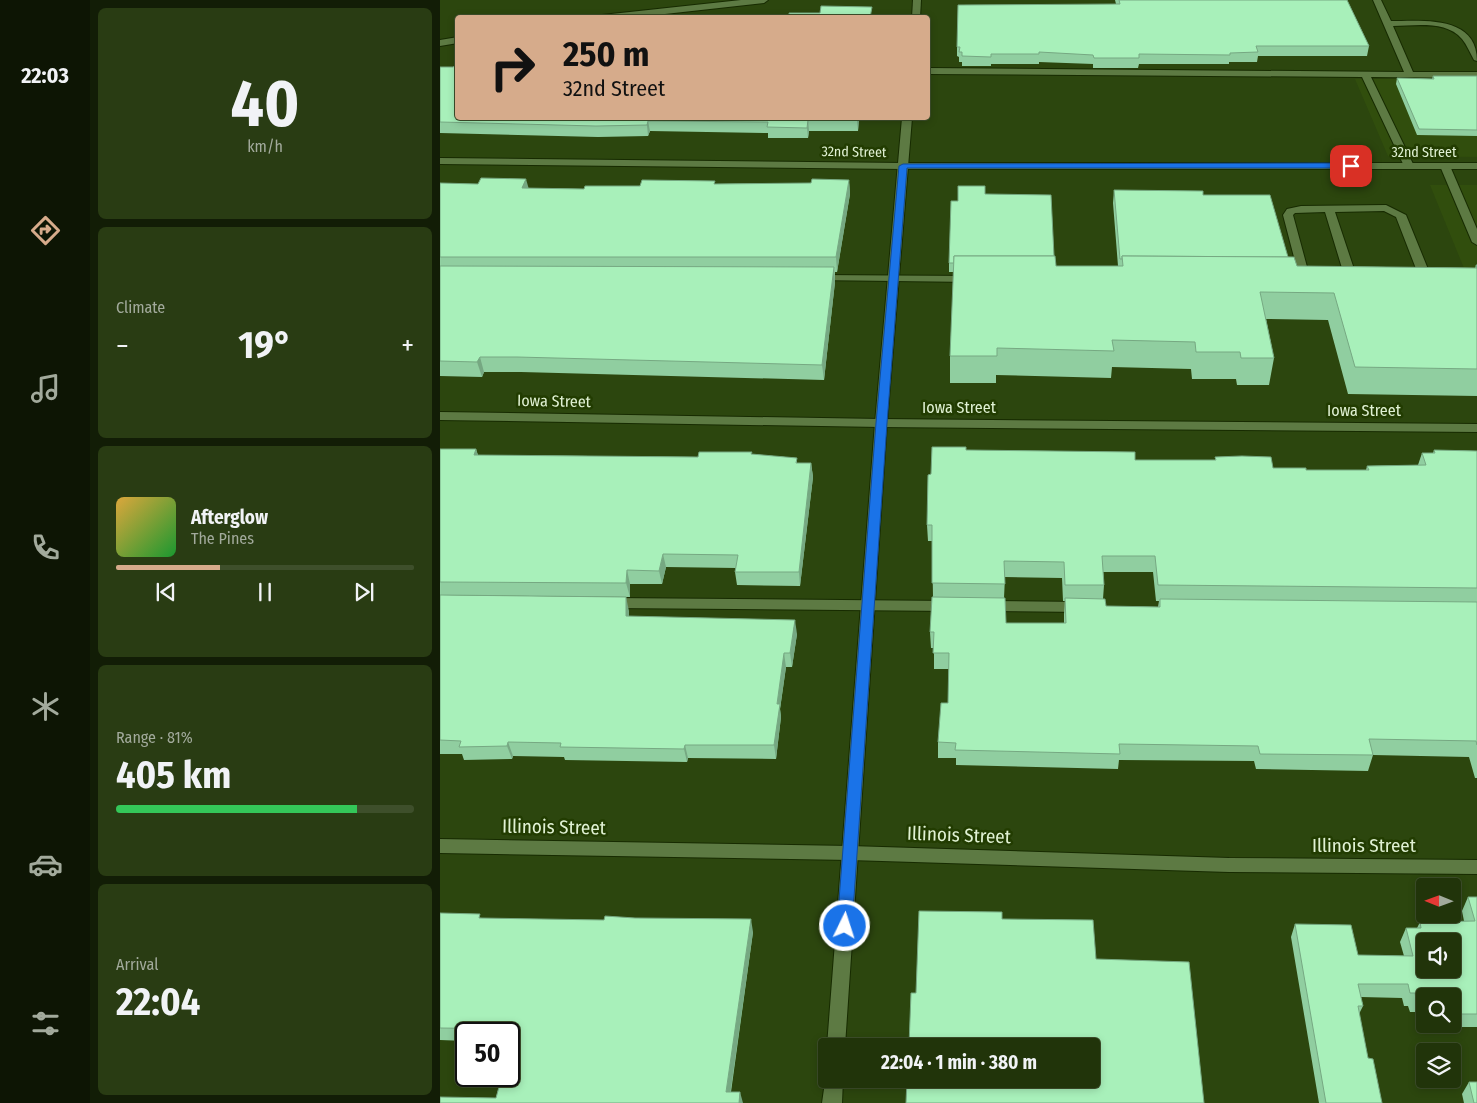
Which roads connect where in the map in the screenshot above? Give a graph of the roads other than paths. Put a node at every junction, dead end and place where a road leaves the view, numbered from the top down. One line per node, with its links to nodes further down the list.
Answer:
1 (764, 0): 4 (street)
2 (917, 0): 5 (street)
3 (1377, 0): 6 (street)
4 (629, 15)
5 (916, 15)
6 (1388, 24): 9 (street); 12 (street)
7 (455, 40): 8 (street)
8 (440, 42)
9 (1477, 58)
10 (930, 71): 11 (street)
11 (1365, 74): 12 (street); 17 (street)
12 (1410, 75): 13 (street)
13 (1477, 75)
14 (907, 120): 16 (street)
15 (440, 161): 16 (street, 32nd Street)
16 (903, 166): 17 (street, 32nd Street); 26 (street)
17 (1409, 166): 18 (street, 32nd Street)
18 (1446, 166): 19 (street, 32nd Street); 21 (street)
19 (1477, 166)
20 (1329, 208): 24 (street); 25 (street); 27 (street)
21 (1477, 242)
22 (806, 278): 26 (street)
23 (985, 278): 26 (street)
24 (1304, 278)
25 (1351, 278)
26 (895, 279): 29 (street)
27 (1425, 279)
28 (440, 416): 29 (street, Iowa Street)
29 (882, 423): 30 (street, Iowa Street); 32 (street)
30 (1477, 428)
31 (600, 603): 32 (street)
32 (869, 605): 33 (street); 35 (street)
33 (1096, 607)
34 (440, 846): 35 (street, Illinois Street)
35 (850, 854): 36 (street, Illinois Street); 37 (street)
36 (1477, 867)
37 (837, 1038)
38 (833, 1088): 39 (street)
39 (832, 1103)

